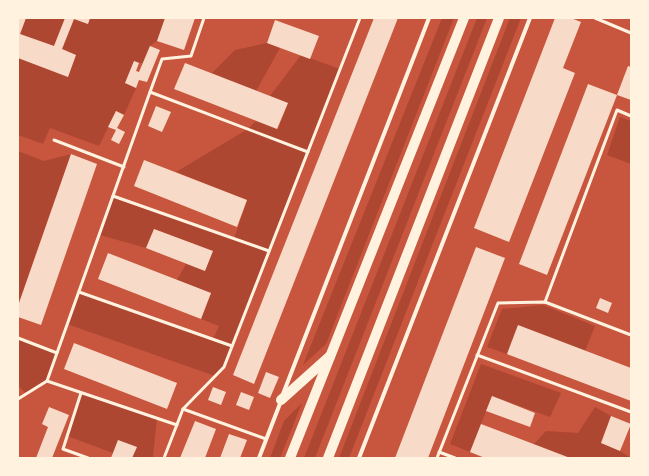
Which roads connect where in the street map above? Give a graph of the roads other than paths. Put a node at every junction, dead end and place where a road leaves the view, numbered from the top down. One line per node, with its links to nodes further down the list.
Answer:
1 (204, 18): 9 (lane)
2 (360, 18): 12 (lane)
3 (430, 18): 27 (street)
4 (464, 18): 22 (main road)
5 (499, 18): 37 (main road)
6 (530, 18): 38 (street)
7 (595, 18): 8 (lane)
8 (631, 33)
9 (150, 92): 12 (lane); 13 (lane)
10 (631, 116): 17 (lane)
11 (54, 140): 13 (lane)
12 (308, 152): 15 (lane)
13 (124, 167): 14 (lane)
14 (113, 196): 15 (lane); 16 (lane)
15 (269, 251): 20 (lane)
16 (79, 292): 20 (lane); 21 (lane)
17 (545, 302): 18 (lane); 23 (lane)
18 (631, 335)
19 (18, 338): 21 (lane)
20 (232, 346): 28 (lane)
21 (57, 353): 24 (lane)
22 (332, 354): 27 (main road); 36 (main road)
23 (478, 355): 29 (lane); 32 (lane)
24 (47, 381): 25 (lane); 26 (lane)
25 (81, 392): 30 (lane); 33 (lane)
26 (18, 399)
27 (281, 400): 31 (street)
28 (184, 409): 30 (lane); 31 (lane)
29 (631, 412)
30 (177, 425): 34 (lane)
31 (266, 439): 35 (street)
32 (439, 452): 39 (lane); 40 (lane)
33 (88, 458)
34 (164, 458)
35 (259, 458)
36 (290, 458)
37 (328, 458)
38 (359, 458)
39 (437, 458)
40 (455, 458)

